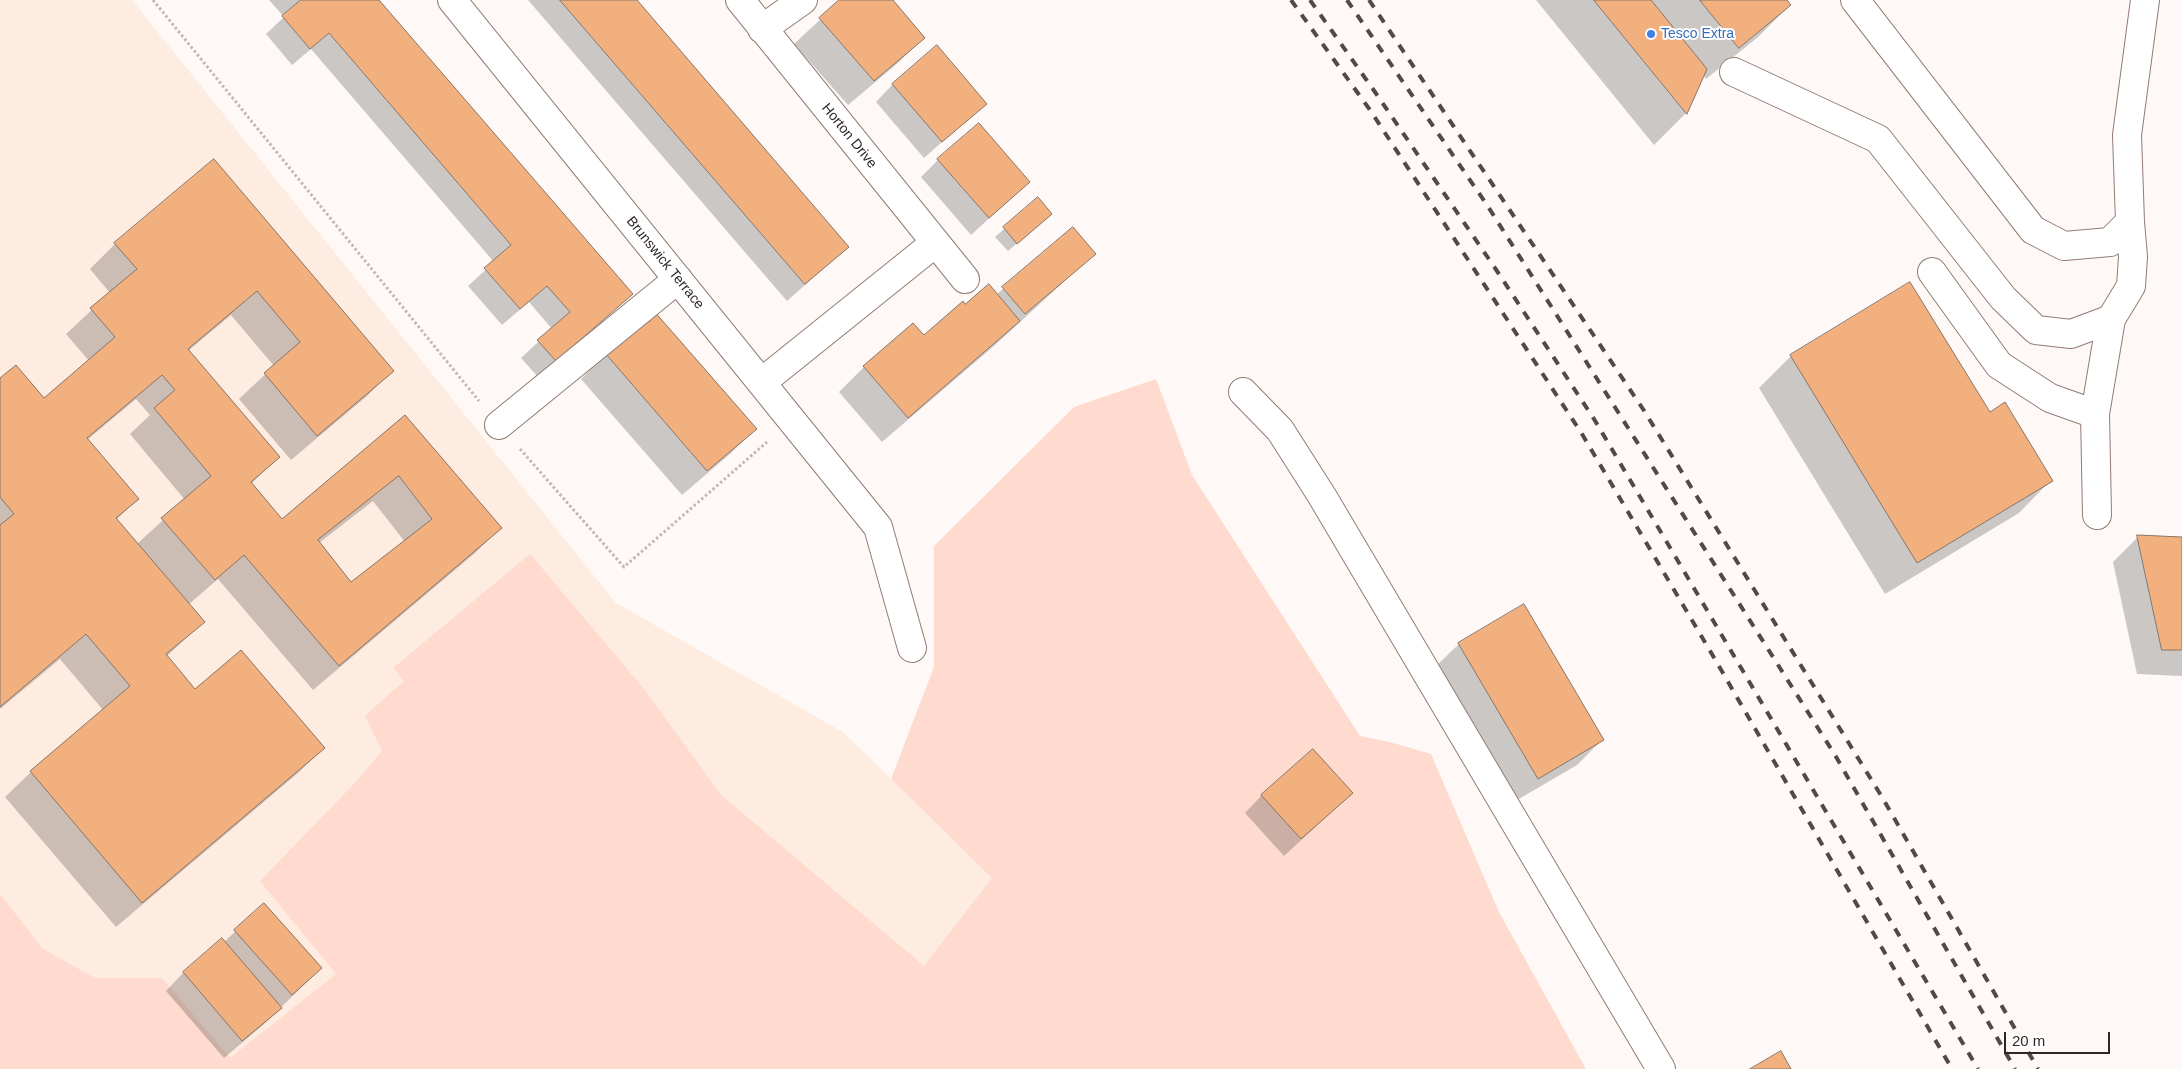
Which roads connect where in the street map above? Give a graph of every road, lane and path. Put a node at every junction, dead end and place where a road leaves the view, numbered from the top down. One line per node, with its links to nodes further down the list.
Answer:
1 (152, 0): 19 (path)
2 (452, 0): 12 (street, Brunswick Terrace)
3 (740, 0): 7 (street, Horton Drive)
4 (803, 0): 7 (street)
5 (1855, 0): 9 (street)
6 (2145, 0): 9 (street)
7 (762, 29): 10 (street, Horton Drive)
8 (1734, 72): 14 (street)
9 (2130, 222): 14 (street)
10 (935, 243): 13 (street, Horton Drive); 15 (street)
11 (1932, 272): 17 (street)
12 (678, 279): 15 (street, Brunswick Terrace); 19 (street)
13 (965, 279)
14 (2110, 319): 17 (street)
15 (762, 382): 18 (street, Brunswick Terrace)
16 (1243, 392): 22 (street)
17 (2095, 414): 20 (street)
18 (792, 420): 19 (path); 21 (street, Brunswick Terrace)
19 (499, 425)
20 (2097, 515)
21 (912, 648)
22 (1661, 1069)

